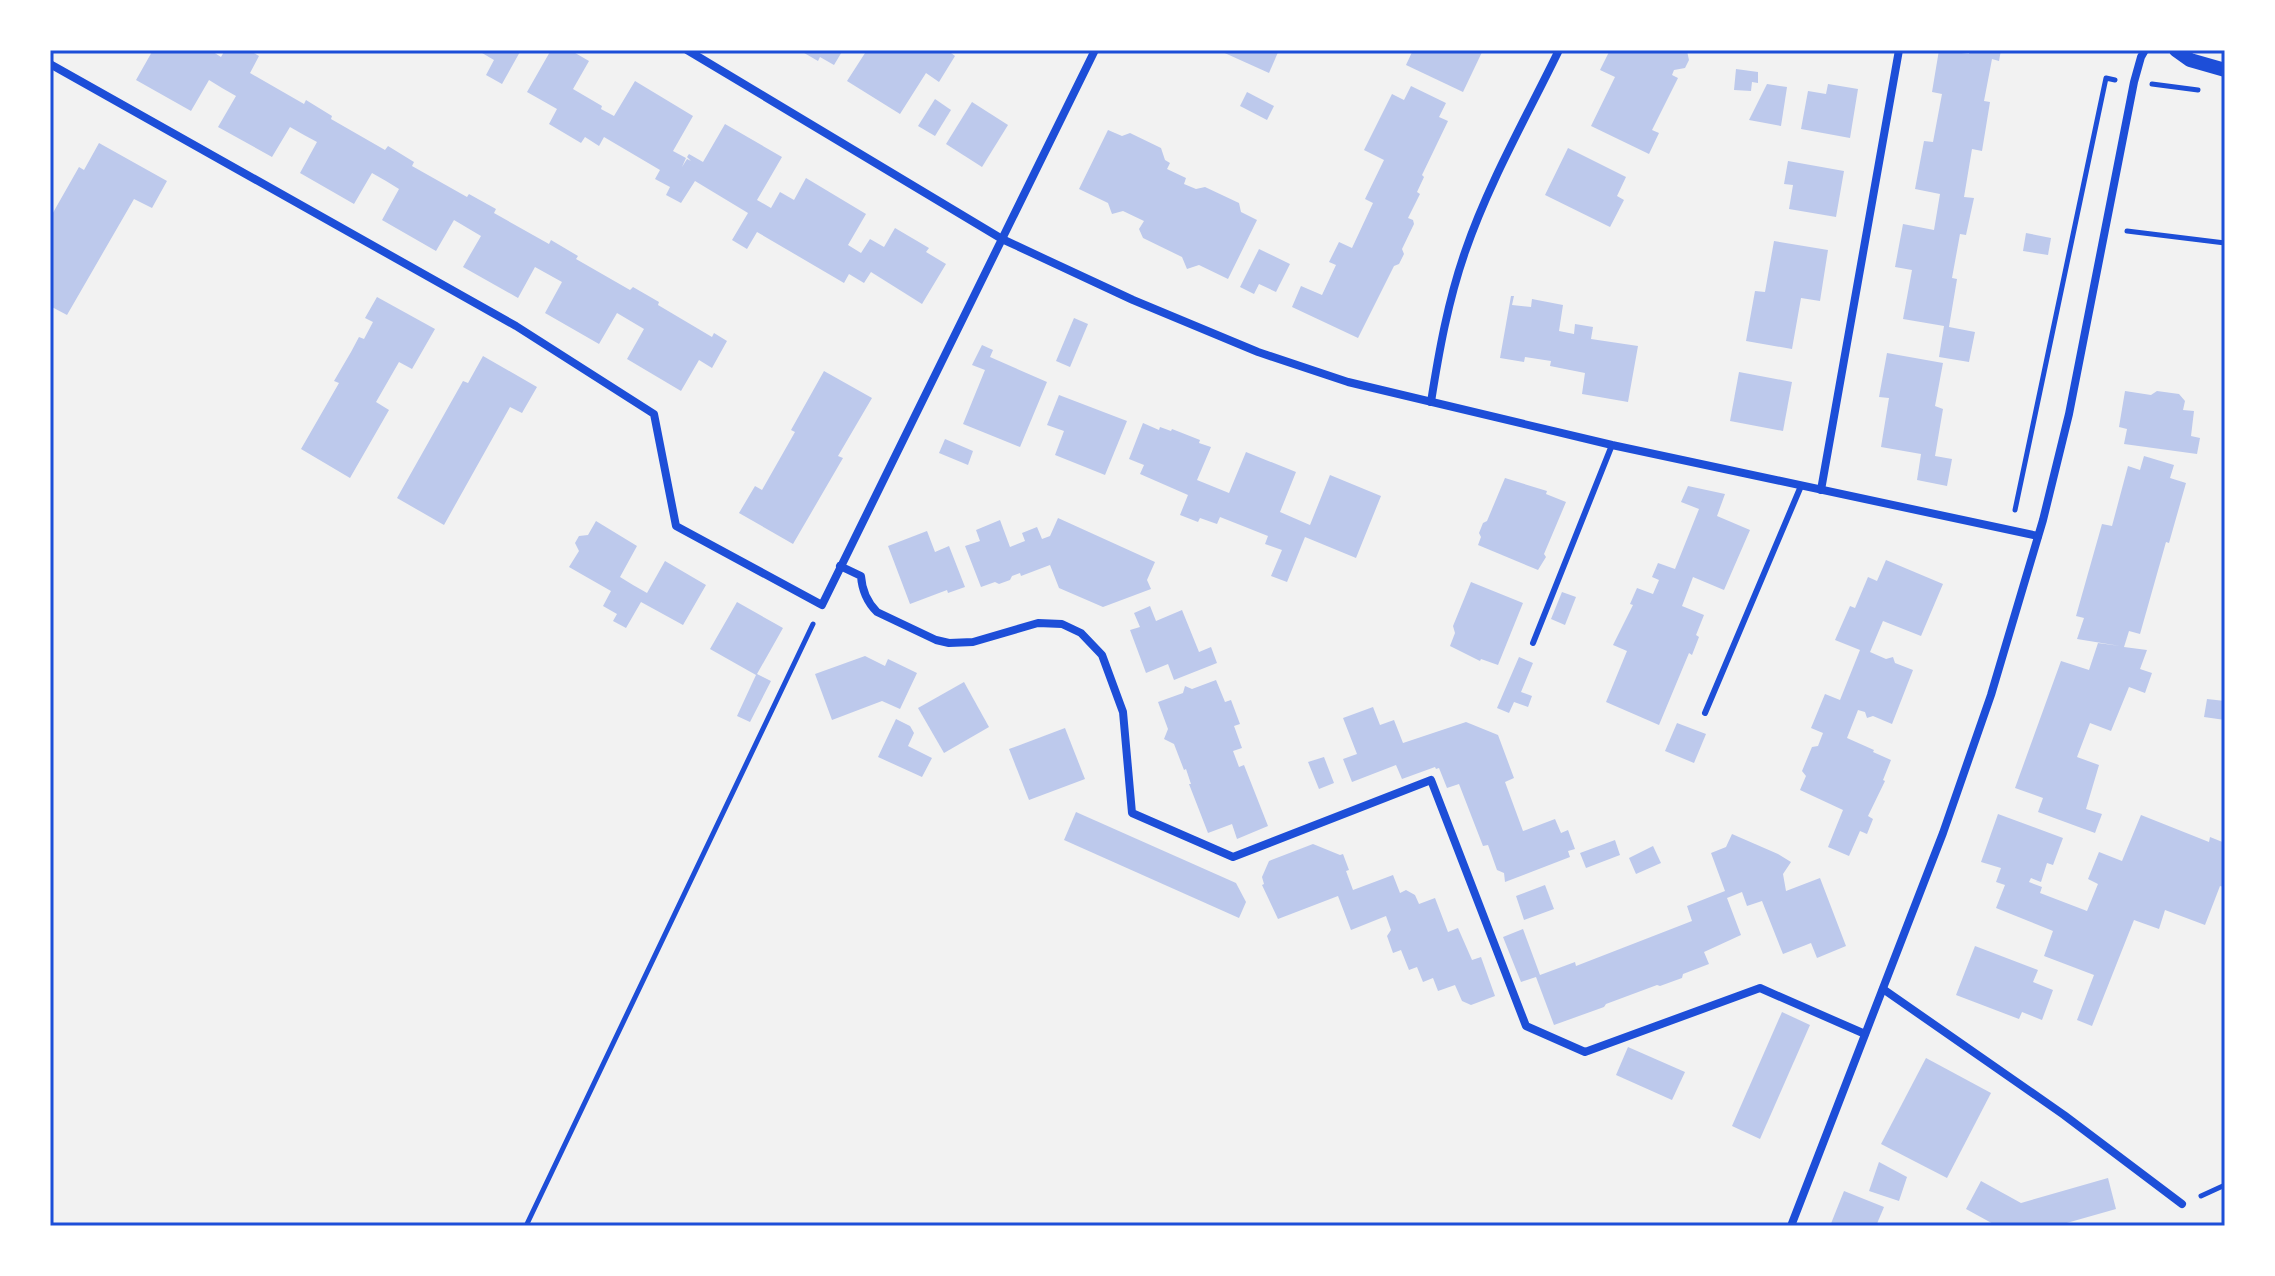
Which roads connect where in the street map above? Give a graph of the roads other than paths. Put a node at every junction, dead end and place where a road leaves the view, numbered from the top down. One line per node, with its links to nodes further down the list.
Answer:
1 (687, 50): 9 (street)
2 (1095, 50): 9 (street)
3 (1559, 50): 10 (street)
4 (1899, 50): 13 (street)
5 (2145, 50): 14 (street)
6 (2176, 50): 8 (street)
7 (50, 64): 15 (street)
8 (2225, 70)
9 (1002, 239): 10 (street); 15 (street)
10 (1431, 402): 11 (street)
11 (1612, 445): 12 (street); 16 (lane)
12 (1801, 486): 13 (street); 17 (lane)
13 (1821, 490): 14 (street)
14 (2038, 536): 18 (street)
15 (840, 566): 19 (street)
16 (1533, 643)
17 (1705, 713)
18 (1883, 989): 19 (street); 20 (street)
19 (1865, 1034): 21 (street)
20 (2182, 1204)
21 (1791, 1226)

